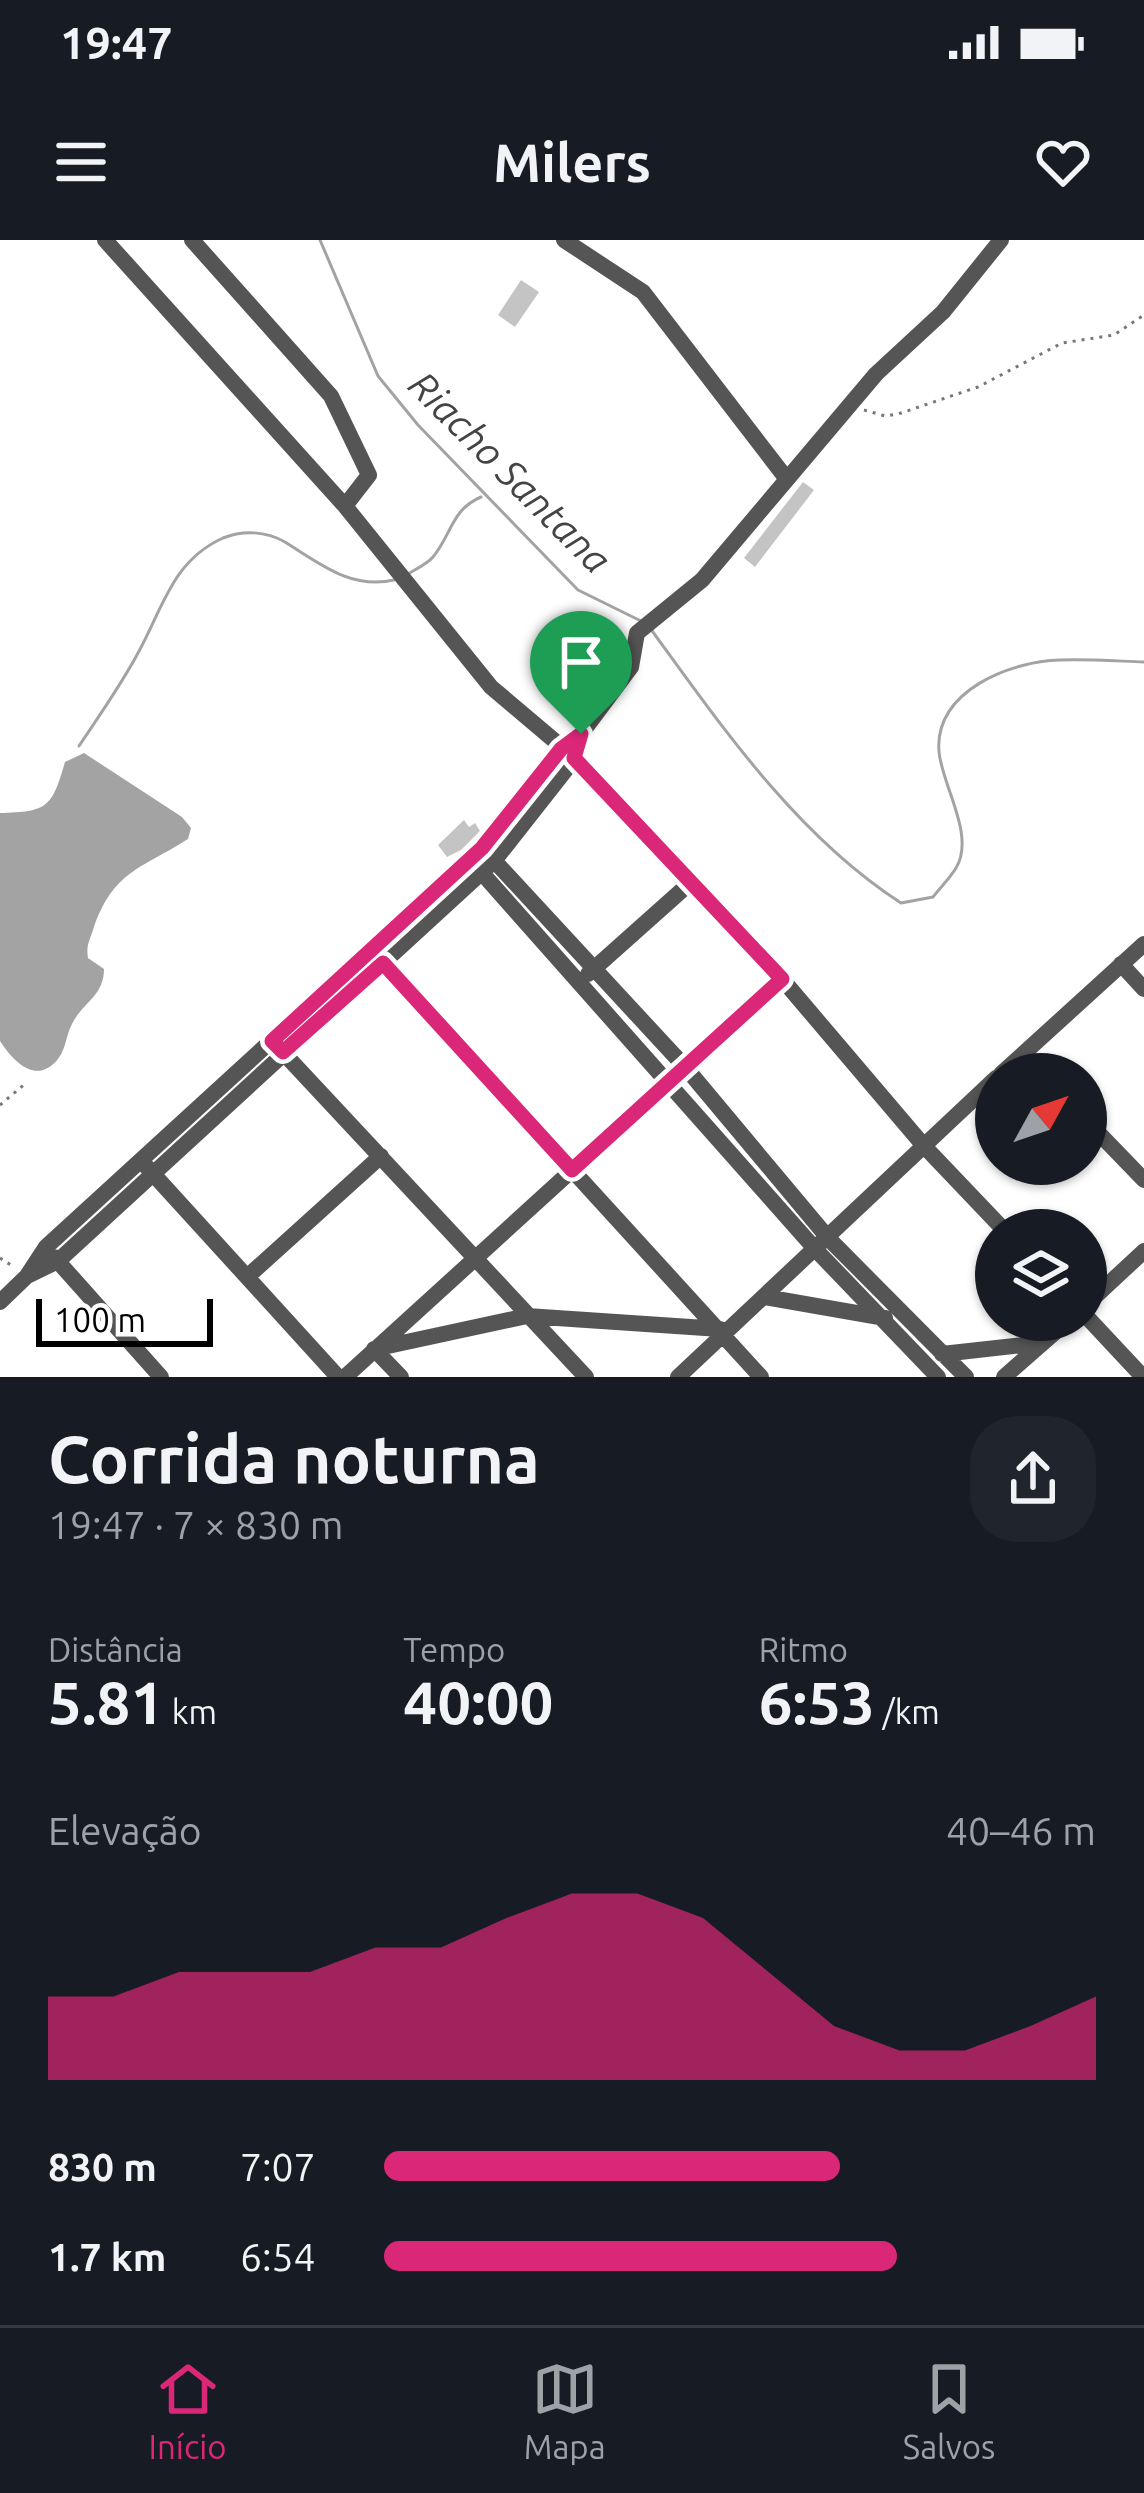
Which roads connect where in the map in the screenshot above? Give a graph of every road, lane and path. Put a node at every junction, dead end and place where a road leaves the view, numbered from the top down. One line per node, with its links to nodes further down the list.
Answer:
1 (105, 240): 8 (street)
2 (192, 240): 8 (street)
3 (564, 240): 7 (street)
4 (1001, 240): 6 (street)
5 (1144, 315): 6 (path)
6 (851, 405): 7 (street)
7 (786, 478): 9 (street)
8 (344, 506): 9 (street)
9 (568, 754): 10 (street); 11 (street)
10 (482, 860): 13 (street); 15 (street)
11 (690, 883): 15 (street); 16 (street)
12 (1144, 944): 14 (street)
13 (377, 957): 18 (street); 29 (street)
14 (1121, 964): 17 (street); 19 (street)
15 (587, 976): 20 (street); 21 (street)
16 (782, 979): 20 (street); 26 (street)
17 (1144, 989)
18 (278, 1047): 27 (street); 28 (street)
19 (1023, 1053)
20 (686, 1068): 21 (street); 32 (street)
21 (669, 1082): 29 (street); 32 (street)
22 (26, 1083): 24 (path)
23 (975, 1098): 26 (street)
24 (0, 1105)
25 (1107, 1142): 30 (street)
26 (924, 1146): 31 (street); 32 (street)
27 (381, 1156): 36 (street); 38 (street)
28 (147, 1167): 34 (street); 38 (street)
29 (572, 1170): 36 (street); 44 (street)
30 (1144, 1180)
31 (984, 1209)
32 (822, 1244): 40 (street); 43 (street); 48 (street)
33 (1144, 1251): 39 (street)
34 (52, 1254): 37 (street); 49 (street)
35 (0, 1258): 37 (path)
36 (473, 1258): 42 (street); 47 (street)
37 (27, 1276): 41 (street)
38 (248, 1277): 50 (street)
39 (1107, 1285)
40 (765, 1297): 43 (street); 44 (street)
41 (0, 1302)
42 (527, 1316): 44 (street); 47 (street); 52 (street)
43 (886, 1318): 55 (street)
44 (721, 1332): 53 (street); 54 (street)
45 (1107, 1338): 58 (street)
46 (1041, 1342): 48 (street); 57 (street)
47 (374, 1349): 50 (street); 51 (street)
48 (942, 1354): 56 (street)
49 (161, 1377)
50 (342, 1377)
51 (400, 1377)
52 (586, 1377)
53 (677, 1377)
54 (761, 1377)
55 (938, 1377)
56 (966, 1377)
57 (1004, 1377)
58 (1143, 1377)

